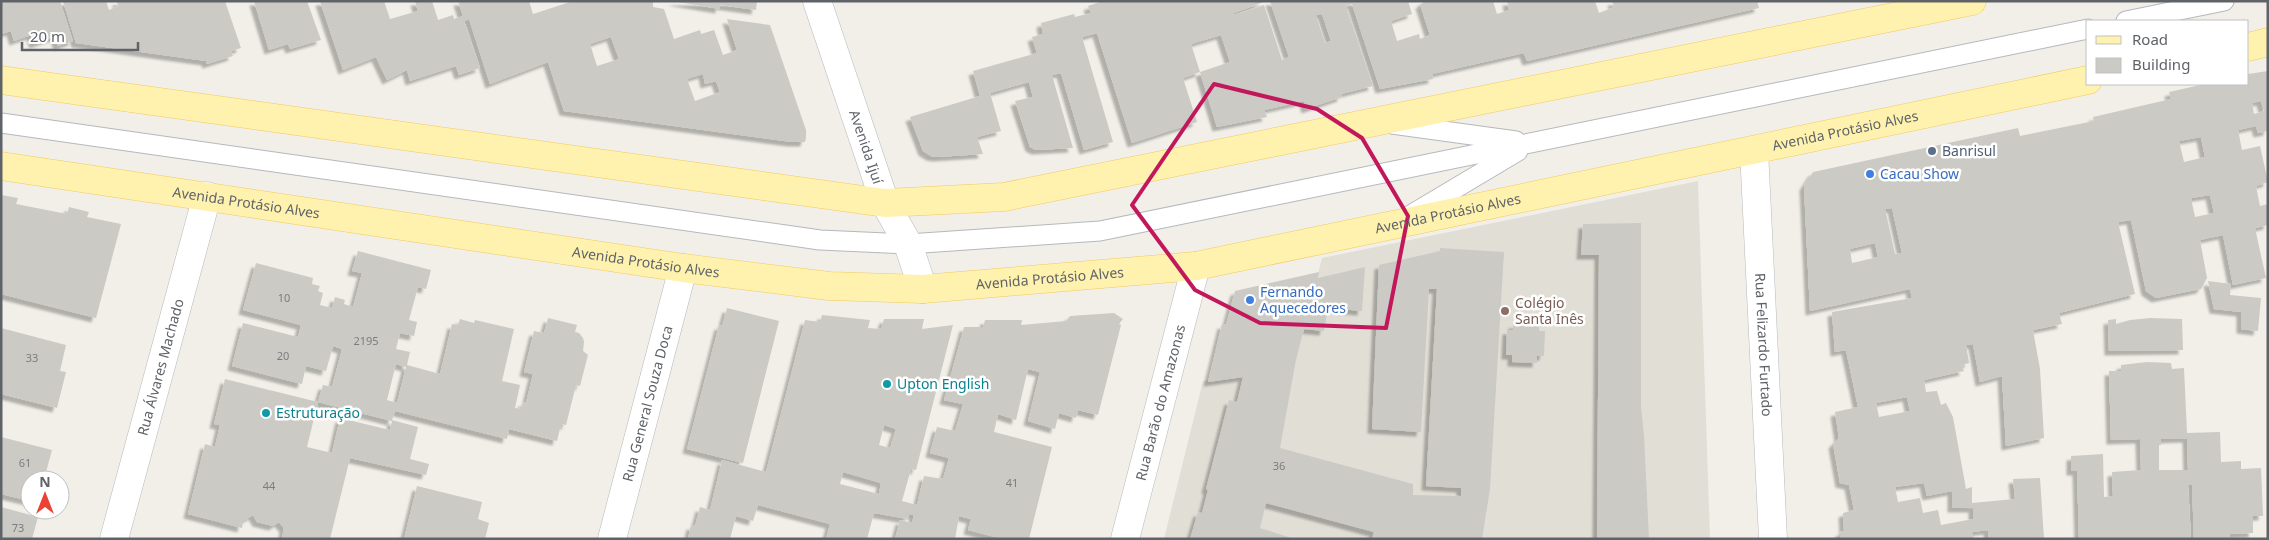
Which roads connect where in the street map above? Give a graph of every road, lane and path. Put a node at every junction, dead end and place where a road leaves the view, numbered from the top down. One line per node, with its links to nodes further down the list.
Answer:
1 (817, 1): 16 (street, Avenida Ijuí)
2 (1972, 1): 10 (main road)
3 (2224, 1): 4 (lane)
4 (2131, 20)
5 (2086, 29): 12 (lane)
6 (2268, 42): 7 (main road)
7 (2249, 47)
8 (1, 80): 16 (main road)
9 (2086, 80): 13 (main road, Avenida Protásio Alves)
10 (1376, 122): 12 (lane); 16 (main road)
11 (1, 124): 18 (lane)
12 (1532, 143): 17 (lane); 18 (lane)
13 (1754, 150): 17 (main road, Avenida Protásio Alves); 25 (street, Rua Felizardo Furtado)
14 (1, 166): 15 (main road, Avenida Protásio Alves)
15 (207, 196): 20 (main road, Avenida Protásio Alves); 22 (street, Rua Álvares Machado)
16 (885, 203): 18 (street, Avenida Ijuí)
17 (1397, 224): 19 (main road, Avenida Protásio Alves)
18 (908, 244): 21 (street, Avenida Ijuí)
19 (1196, 266): 21 (main road, Avenida Protásio Alves); 24 (street, Rua Barão do Amazonas)
20 (684, 268): 21 (main road, Avenida Protásio Alves); 23 (street, Rua General Souza Doca)
21 (924, 289)
22 (114, 539)
23 (612, 539)
24 (1125, 539)
25 (1773, 539)

